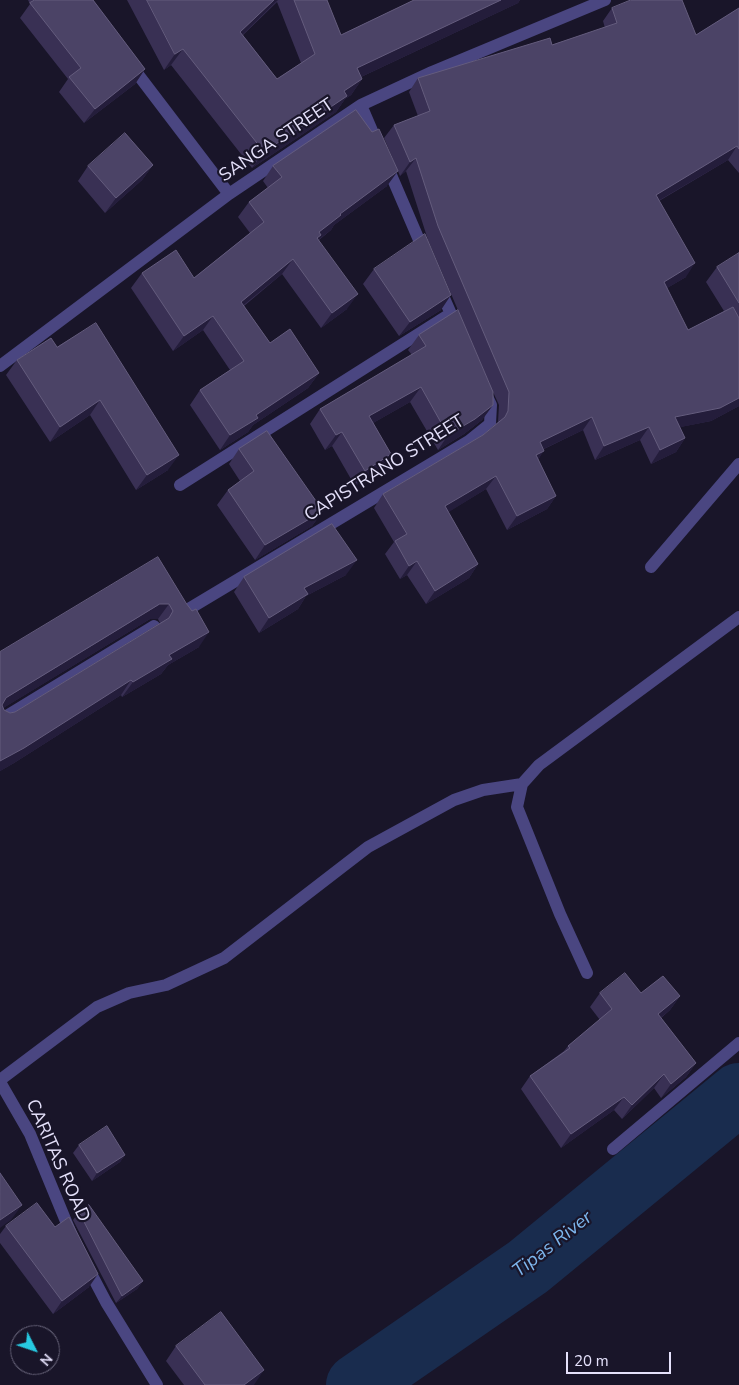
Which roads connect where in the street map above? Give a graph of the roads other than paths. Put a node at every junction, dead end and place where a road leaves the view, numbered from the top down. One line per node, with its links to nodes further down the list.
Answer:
1 (605, 0): 3 (street, SANGA STREET)
2 (123, 54): 4 (street)
3 (361, 105): 4 (street, SANGA STREET); 5 (street)
4 (229, 194): 7 (street, SANGA STREET)
5 (450, 314): 6 (street); 10 (street)
6 (463, 341)
7 (0, 366)
8 (479, 378): 12 (street, CAPISTRANO STREET)
9 (739, 464): 11 (street)
10 (180, 486)
11 (651, 568)
12 (182, 613)
13 (739, 618): 16 (street)
14 (154, 626): 15 (street)
15 (0, 720)
16 (522, 784): 17 (street); 19 (street)
17 (587, 973)
18 (739, 1043): 20 (street)
19 (0, 1081): 21 (street, CARITAS ROAD)
20 (612, 1148)
21 (157, 1385)

